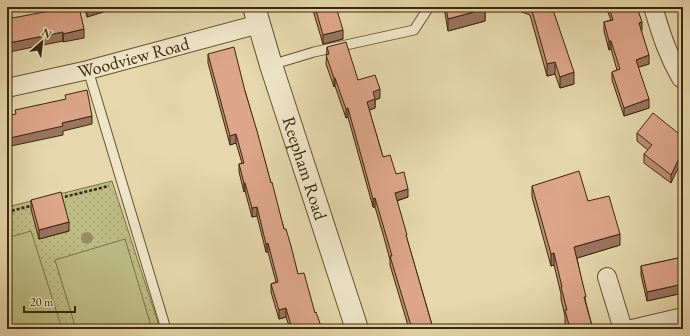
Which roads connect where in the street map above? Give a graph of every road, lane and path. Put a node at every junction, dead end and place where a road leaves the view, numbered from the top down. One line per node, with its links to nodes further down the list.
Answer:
1 (429, 7): 4 (lane)
2 (653, 7): 6 (street)
3 (256, 16): 4 (street, Reepham Road); 5 (street, Woodview Road)
4 (271, 65): 15 (street, Reepham Road)
5 (88, 70): 7 (street, Woodview Road); 8 (lane)
6 (683, 78)
7 (7, 88)
8 (122, 183): 9 (path); 14 (lane)
9 (54, 200)
10 (39, 204): 11 (path)
11 (7, 212)
12 (607, 277): 16 (street)
13 (683, 317): 17 (street)
14 (166, 329)
15 (357, 329)
16 (623, 329)
17 (632, 329)

